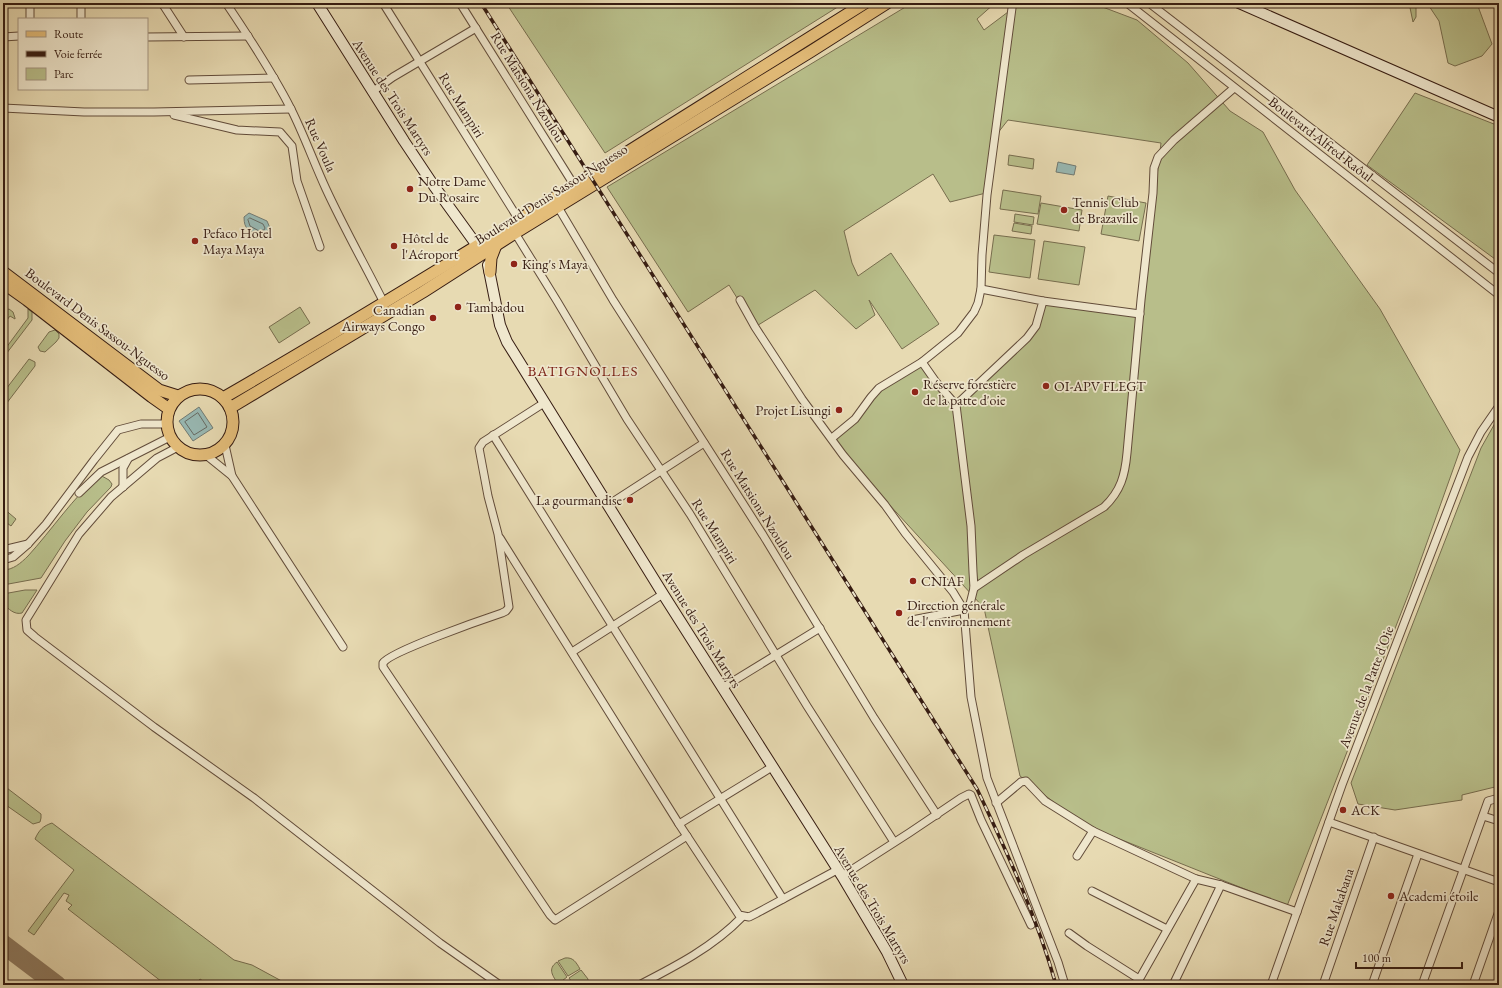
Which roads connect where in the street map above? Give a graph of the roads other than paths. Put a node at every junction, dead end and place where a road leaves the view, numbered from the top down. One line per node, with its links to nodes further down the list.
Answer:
1 (30, 3): 14 (street)
2 (81, 3): 15 (street)
3 (162, 3): 21 (street)
4 (226, 3): 18 (street, Rue Voula)
5 (316, 3): 26 (main road, Avenue des Trois Martyrs)
6 (383, 3): 22 (street, Rue Mampiri)
7 (460, 3): 16 (street, Rue Matsiona Nzoulou)
8 (865, 3): 31 (main road, Boulevard Denis Sassou-Nguesso)
9 (887, 3): 32 (main road, Boulevard Denis Sassou-Nguesso)
10 (1127, 3): 25 (street, Boulevard Alfred Raôul)
11 (1239, 3): 30 (main road)
12 (1154, 4): 39 (street, Boulevard Alfred Raôul)
13 (1012, 8): 42 (street)
14 (30, 18)
15 (81, 18)
16 (476, 28): 22 (street); 31 (street, Rue Matsiona Nzoulou)
17 (18, 36): 19 (street)
18 (248, 36): 21 (street); 23 (street, Rue Voula)
19 (3, 37)
20 (148, 37): 21 (street)
21 (184, 37)
22 (420, 62): 26 (street); 33 (street, Rue Mampiri)
23 (274, 78): 24 (street); 28 (street, Rue Voula)
24 (189, 80)
25 (1234, 88): 43 (street, Boulevard Alfred Raôul); 47 (street)
26 (372, 92): 37 (main road, Avenue des Trois Martyrs)
27 (3, 108): 29 (street)
28 (291, 109): 29 (street); 46 (street, Rue Voula)
29 (163, 112): 36 (street)
30 (1499, 117)
31 (574, 185): 33 (main road, Boulevard Denis Sassou-Nguesso)
32 (558, 207): 34 (main road, Boulevard Denis Sassou-Nguesso); 60 (street, Rue Matsiona Nzoulou)
33 (519, 220): 37 (main road, Boulevard Denis Sassou-Nguesso)
34 (515, 233): 35 (main road, Boulevard Denis Sassou-Nguesso); 65 (street, Rue Mampiri)
35 (496, 245): 37 (main road, Boulevard Denis Sassou-Nguesso); 40 (main road)
36 (320, 247)
37 (478, 251): 40 (main road, Avenue des Trois Martyrs); 46 (main road, Boulevard Denis Sassou-Nguesso); 54 (main road, Boulevard Denis Sassou-Nguesso)
38 (3, 272): 49 (main road, Boulevard Denis Sassou-Nguesso)
39 (1499, 273)
40 (491, 277): 51 (main road, Avenue des Trois Martyrs)
41 (3, 282): 55 (main road, Boulevard Denis Sassou-Nguesso)
42 (981, 289): 45 (street); 48 (street)
43 (1499, 295)
44 (740, 300): 59 (street)
45 (1043, 300): 47 (street); 52 (street)
46 (384, 302): 50 (main road, Boulevard Denis Sassou-Nguesso)
47 (1140, 314): 74 (street)
48 (922, 362): 52 (street); 59 (street)
49 (178, 396): 50 (main road); 55 (main road)
50 (223, 398): 54 (main road)
51 (544, 403): 57 (street); 69 (main road, Avenue des Trois Martyrs)
52 (956, 405): 74 (street)
53 (1499, 406): 91 (street, Avenue de la Patte d'Oie)
54 (230, 408): 61 (main road)
55 (169, 409): 56 (main road)
56 (166, 424): 58 (main road); 71 (street)
57 (493, 435): 70 (street); 78 (street)
58 (170, 437): 62 (main road); 64 (street)
59 (832, 438): 76 (street)
60 (704, 444): 65 (street); 79 (street, Rue Matsiona Nzoulou)
61 (225, 445): 63 (main road); 66 (street)
62 (178, 447): 63 (main road); 67 (street)
63 (206, 455): 66 (street)
64 (128, 459): 67 (street); 68 (street)
65 (662, 471): 69 (street); 82 (street, Rue Mampiri)
66 (232, 476): 80 (street)
67 (123, 487): 113 (street)
68 (79, 493)
69 (608, 505): 75 (main road, Avenue des Trois Martyrs)
70 (498, 534): 81 (street); 94 (street)
71 (28, 544): 72 (street); 73 (street)
72 (3, 550)
73 (3, 560)
74 (974, 588): 76 (street)
75 (663, 594): 78 (street); 83 (main road, Avenue des Trois Martyrs)
76 (964, 610): 77 (street); 87 (street)
77 (912, 620)
78 (613, 626): 81 (street); 85 (street)
79 (820, 628): 82 (street); 88 (street, Rue Matsiona Nzoulou)
80 (343, 647)
81 (572, 652): 92 (street)
82 (777, 655): 83 (street); 96 (street, Rue Mampiri)
83 (722, 688): 84 (main road, Avenue des Trois Martyrs)
84 (772, 767): 85 (street); 100 (main road, Avenue des Trois Martyrs)
85 (721, 798): 92 (street); 105 (street)
86 (1499, 798): 89 (street)
87 (996, 803): 93 (street); 116 (street)
88 (937, 815): 96 (street); 109 (street)
89 (1483, 816): 90 (street); 99 (street)
90 (1499, 821)
91 (1329, 822): 95 (street); 107 (street, Avenue de la Patte d'Oie)
92 (678, 824): 94 (street)
93 (1093, 831): 98 (street); 101 (street)
94 (687, 836): 108 (street)
95 (1374, 837): 97 (street); 119 (street, Rue Makabana)
96 (894, 842): 100 (street)
97 (1418, 854): 99 (street); 120 (street)
98 (1077, 856)
99 (1464, 870): 102 (street); 121 (street)
100 (840, 873): 105 (street); 115 (main road, Avenue des Trois Martyrs)
101 (1196, 878): 103 (street); 110 (street)
102 (1499, 882)
103 (1221, 885): 107 (street); 117 (street)
104 (1092, 891): 110 (street)
105 (783, 899): 108 (street)
106 (1499, 911): 122 (street)
107 (1297, 912): 118 (street, Avenue de la Patte d'Oie)
108 (742, 916): 114 (street)
109 (1030, 925)
110 (1167, 929): 112 (street)
111 (1069, 933): 112 (street)
112 (1138, 982)
113 (500, 985)
114 (639, 985)
115 (903, 985)
116 (1065, 985)
117 (1173, 985)
118 (1271, 985)
119 (1323, 985)
120 (1372, 985)
121 (1422, 985)
122 (1473, 985)

